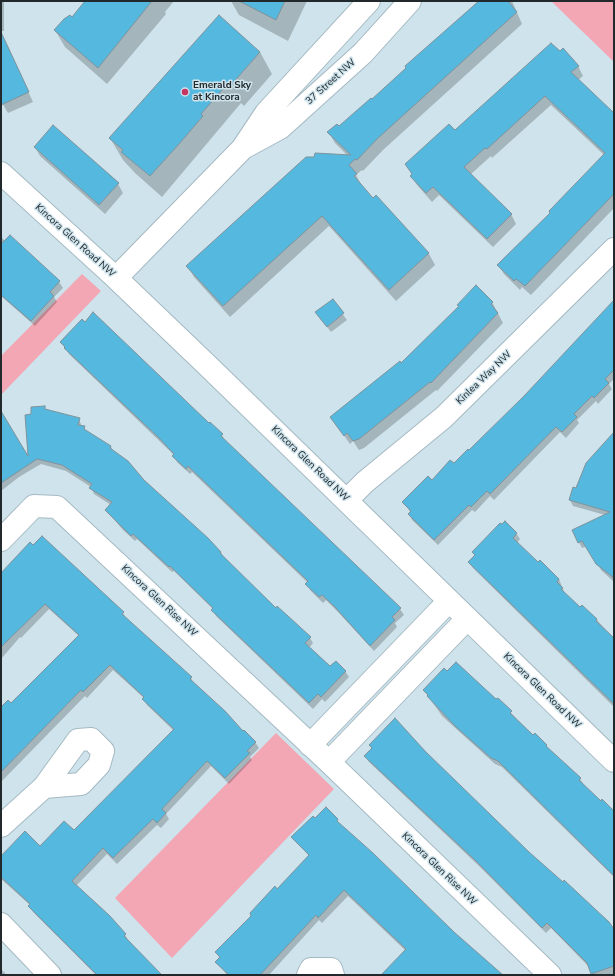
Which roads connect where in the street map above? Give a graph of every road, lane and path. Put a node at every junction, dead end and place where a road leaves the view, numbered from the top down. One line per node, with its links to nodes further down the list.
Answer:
1 (369, 1): 3 (street, 37 Street NW)
2 (410, 1): 3 (street, 37 Street NW)
3 (242, 149): 6 (street, 37 Street NW)
4 (1, 173): 6 (street, Kincora Glen Road NW)
5 (614, 249): 7 (street, Kinlea Way NW)
6 (116, 278): 7 (street, Kincora Glen Road NW)
7 (347, 500): 9 (street, Kincora Glen Road NW)
8 (1, 540): 11 (street, Kincora Glen Rise NW)
9 (449, 601): 10 (street, Kincora Glen Road NW); 11 (street)
10 (468, 619): 12 (street, Kincora Glen Road NW); 13 (street)
11 (310, 745): 13 (street, Kincora Glen Rise NW)
12 (614, 761)
13 (329, 762): 20 (street, Kincora Glen Rise NW)
14 (44, 788): 15 (street)
15 (1, 826)
16 (1, 924): 17 (street)
17 (50, 975)
18 (308, 975): 19 (street)
19 (334, 975)
20 (550, 975)

